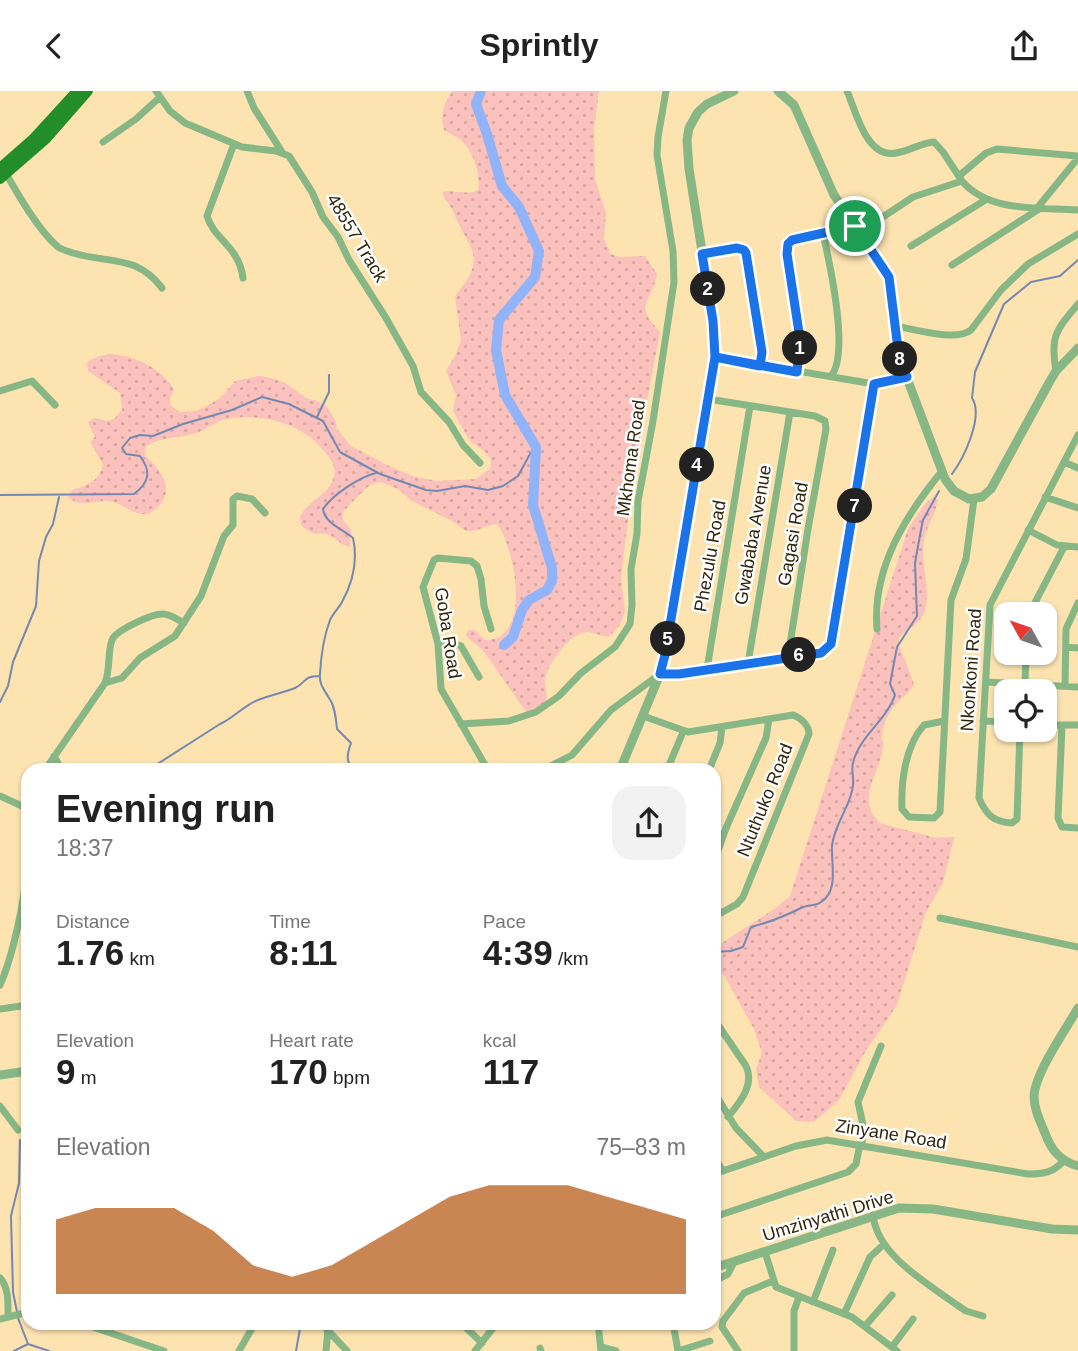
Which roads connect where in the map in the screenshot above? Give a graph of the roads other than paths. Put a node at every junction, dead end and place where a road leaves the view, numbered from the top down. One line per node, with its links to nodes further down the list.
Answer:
1 (77, 91): 13 (main road)
2 (88, 91): 13 (main road)
3 (247, 91): 11 (street, 48557 Track)
4 (666, 91): 77 (street, Mkhoma Road)
5 (734, 91): 22 (street)
6 (778, 91): 18 (street)
7 (847, 91): 14 (street)
8 (158, 94): 9 (street); 10 (street)
9 (103, 142)
10 (234, 143): 11 (street); 24 (street)
11 (282, 152): 43 (street, 48557 Track)
12 (1078, 157): 14 (street); 16 (street)
13 (2, 170): 25 (street)
14 (960, 178): 15 (street); 18 (street)
15 (987, 199): 16 (street); 21 (street)
16 (1040, 207): 17 (street); 23 (street)
17 (1078, 209)
18 (858, 229): 19 (street); 27 (street)
19 (822, 234): 32 (street); 33 (street)
20 (1078, 234): 27 (street)
21 (911, 246)
22 (702, 254): 29 (street); 30 (street)
23 (952, 265)
24 (243, 278)
25 (162, 288)
26 (1078, 304): 31 (street)
27 (895, 327): 34 (street)
28 (1078, 348): 31 (street)
29 (715, 357): 30 (street); 37 (street)
30 (760, 366): 32 (street)
31 (1056, 371): 47 (street)
32 (797, 372): 33 (street)
33 (832, 375): 35 (street)
34 (907, 377): 35 (street); 45 (street)
35 (874, 384): 61 (street)
36 (0, 391): 38 (street)
37 (708, 399): 39 (street); 64 (street)
38 (55, 405)
39 (750, 406): 40 (street); 63 (street, Phezulu Road)
40 (790, 412): 61 (street, Gagasi Road); 62 (street, Gwababa Avenue)
41 (1078, 435): 42 (street, Nkonkoni Road)
42 (1064, 462): 44 (street); 46 (street, Nkonkoni Road)
43 (480, 463)
44 (1078, 468)
45 (942, 471): 47 (street); 57 (street)
46 (1045, 497): 48 (street); 50 (street, Nkonkoni Road)
47 (974, 499): 74 (street)
48 (1078, 508)
49 (264, 513): 55 (street)
50 (1028, 530): 51 (street); 66 (street, Nkonkoni Road)
51 (1064, 547): 52 (street); 53 (street)
52 (1078, 547)
53 (1035, 602)
54 (1078, 603): 59 (street)
55 (184, 623): 68 (street); 68 (street)
56 (491, 629): 58 (street, Goba Road)
57 (877, 629)
58 (438, 644): 65 (street); 77 (street, Goba Road)
59 (1066, 647): 60 (street); 70 (street)
60 (1078, 648)
61 (788, 657): 62 (street)
62 (748, 663): 63 (street)
63 (707, 669): 64 (street)
64 (660, 674): 72 (street); 88 (street)
65 (479, 677)
66 (986, 682): 67 (street); 75 (street, Nkonkoni Road)
67 (994, 682)
68 (105, 683): 84 (street)
69 (1057, 686): 70 (street)
70 (1065, 686): 71 (street)
71 (1078, 687)
72 (642, 716): 82 (street, Ntuthuko Road); 89 (street)
73 (769, 719): 81 (street, Ntuthuko Road); 95 (street); 97 (street, Ntuthuko Road)
74 (944, 721): 74 (street)
75 (983, 721): 76 (street); 83 (street, Nkonkoni Road)
76 (994, 721)
77 (461, 724): 87 (street, Goba Road)
78 (1078, 725): 80 (street)
79 (1057, 726): 80 (street)
80 (1062, 726): 94 (street)
81 (722, 727): 82 (street, Ntuthuko Road); 91 (street)
82 (683, 732): 90 (street)
83 (1020, 742)
84 (54, 756): 85 (street); 86 (street)
85 (50, 763)
86 (58, 763)
87 (484, 763)
88 (557, 763)
89 (623, 763)
90 (670, 763)
91 (712, 763)
92 (0, 796): 93 (street)
93 (21, 806)
94 (1078, 828)
95 (721, 843)
96 (21, 892): 100 (street)
97 (721, 913)
98 (940, 918): 99 (street)
99 (1078, 947)
100 (3, 963): 101 (street)
101 (0, 985)
102 (21, 1006): 104 (street)
103 (1078, 1008): 115 (street)
104 (0, 1009)
105 (721, 1030): 111 (street)
106 (881, 1046): 113 (street)
107 (21, 1072): 108 (street)
108 (0, 1075)
109 (721, 1104): 111 (street)
110 (0, 1106): 112 (street)
111 (728, 1117): 114 (street)
112 (18, 1130)
113 (861, 1145): 114 (street, Zinyane Road); 115 (street, Zinyane Road); 119 (street)
114 (764, 1157): 118 (street, Zinyane Road)
115 (1063, 1160): 116 (street)
116 (1078, 1166)
117 (721, 1168): 118 (street)
118 (723, 1171)
119 (721, 1215)
120 (873, 1215): 121 (street, Umzinyathi Drive); 122 (street); 124 (street, Umzinyathi Drive)
121 (1078, 1230)
122 (883, 1245): 133 (street); 134 (street)
123 (833, 1250): 132 (street)
124 (765, 1252): 125 (street, Umzinyathi Drive); 129 (street)
125 (734, 1262): 126 (street, Umzinyathi Drive); 128 (street)
126 (721, 1266)
127 (0, 1278): 135 (street)
128 (721, 1278)
129 (773, 1281): 131 (street); 157 (street)
130 (892, 1295): 137 (street)
131 (799, 1297): 132 (street); 158 (street)
132 (813, 1302): 133 (street)
133 (844, 1314): 137 (street)
134 (983, 1316)
135 (7, 1317)
136 (913, 1319): 149 (street)
137 (865, 1326): 149 (street)
138 (102, 1330): 150 (street)
139 (251, 1330): 151 (street)
140 (324, 1330): 152 (street)
141 (328, 1330): 153 (street)
142 (468, 1330): 147 (street)
143 (492, 1330): 147 (street)
144 (599, 1330): 148 (street)
145 (674, 1330): 156 (street)
146 (710, 1341): 156 (street)
147 (482, 1343): 154 (street)
148 (601, 1349): 155 (street)
149 (894, 1349)
150 (164, 1351)
151 (239, 1351)
152 (326, 1351)
153 (347, 1351)
154 (475, 1351)
155 (616, 1351)
156 (678, 1351)
157 (738, 1351)
158 (794, 1351)

